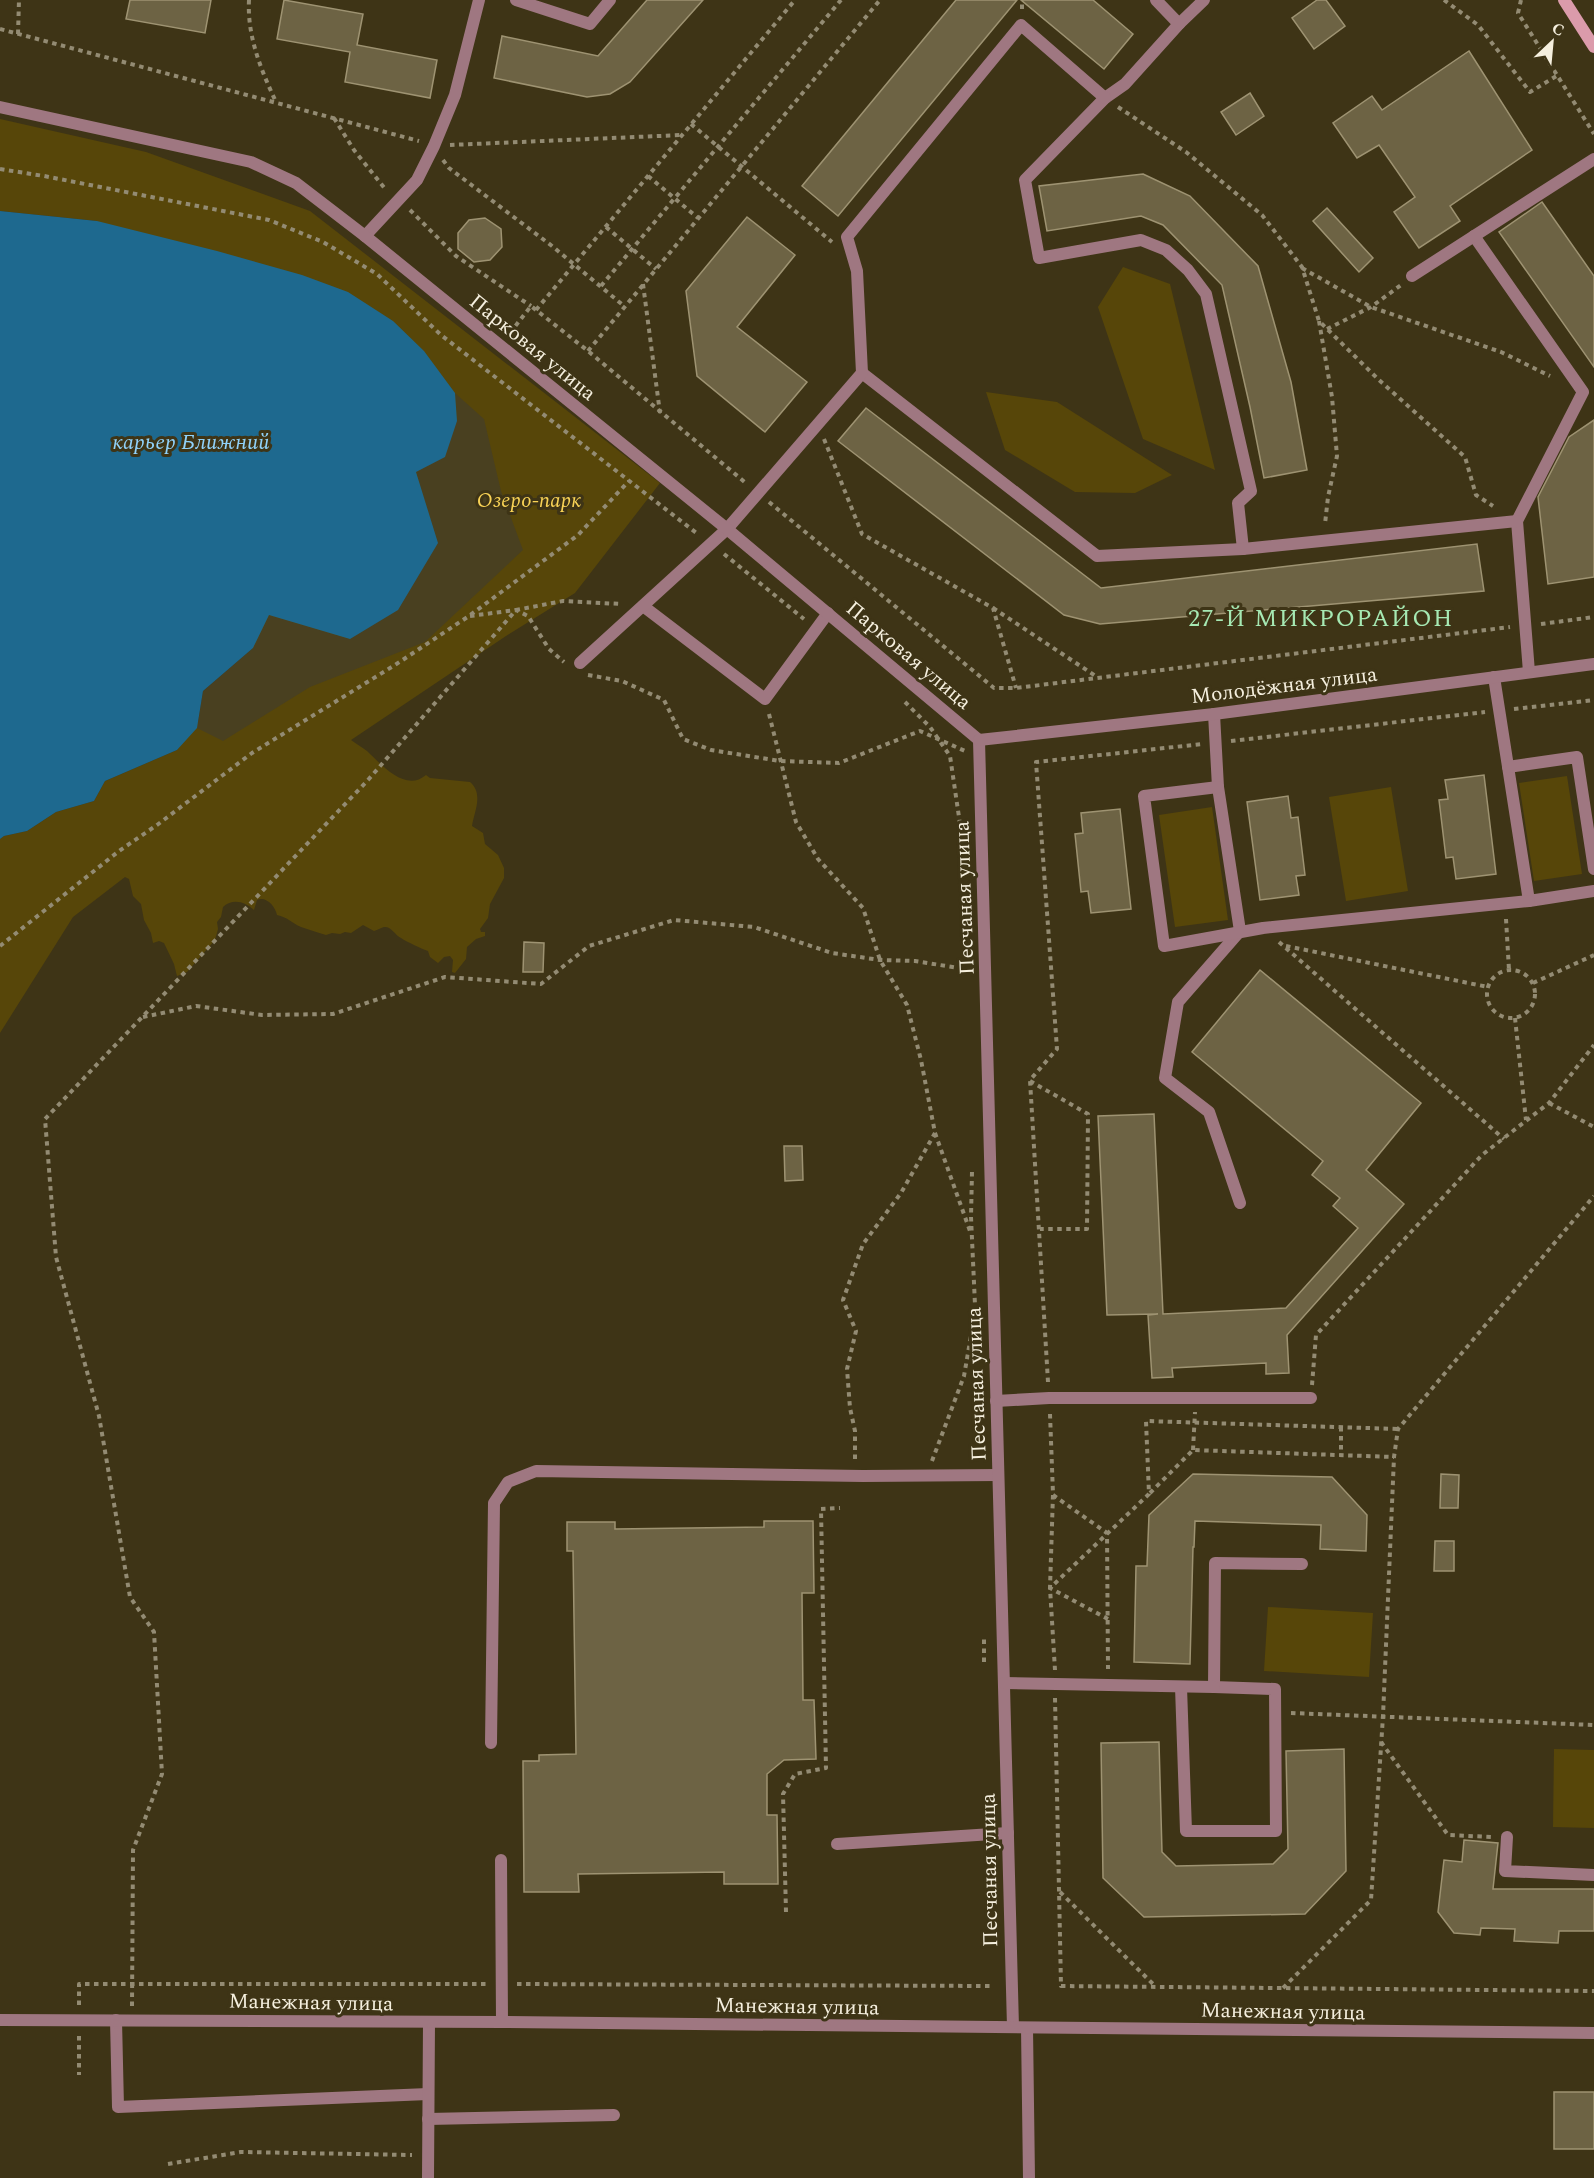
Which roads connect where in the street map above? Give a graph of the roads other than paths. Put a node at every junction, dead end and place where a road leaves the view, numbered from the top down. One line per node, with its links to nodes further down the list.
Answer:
1 (479, 0): 12 (street)
2 (516, 0): 3 (street)
3 (610, 0)
4 (1156, 0): 7 (street)
5 (1204, 0): 7 (street)
6 (1564, 0): 8 (street)
7 (1179, 24): 9 (street)
8 (1594, 47)
9 (1105, 98): 15 (street); 18 (street)
10 (0, 107): 12 (street, Парковая улица)
11 (1594, 159): 13 (street)
12 (366, 236): 17 (street, Парковая улица)
13 (1473, 236): 14 (street); 16 (street)
14 (1412, 276)
15 (862, 373): 17 (street); 18 (street)
16 (1517, 521): 18 (street); 23 (street)
17 (727, 530): 19 (street); 20 (street, Парковая улица)
18 (1243, 549)
19 (643, 606): 20 (street); 22 (street)
20 (828, 613): 26 (street, Парковая улица)
21 (1594, 664): 23 (street, Молодёжная улица)
22 (576, 668)
23 (1528, 672): 24 (street, Молодёжная улица)
24 (1494, 677): 25 (street, Молодёжная улица); 27 (street)
25 (1214, 714): 26 (street, Молодёжная улица); 28 (street)
26 (979, 740): 35 (street, Песчаная улица)
27 (1508, 767): 29 (street); 31 (street)
28 (1218, 787): 32 (street); 32 (street)
29 (1594, 869)
30 (1594, 891): 31 (street)
31 (1529, 901): 32 (street)
32 (1240, 931): 33 (street)
33 (1240, 1203)
34 (1311, 1398): 35 (street)
35 (996, 1401): 36 (street, Песчаная улица)
36 (998, 1475): 38 (street, Песчаная улица); 41 (street)
37 (1302, 1564): 40 (street)
38 (1004, 1683): 39 (street); 42 (street, Песчаная улица)
39 (1181, 1687): 40 (street); 40 (street)
40 (1214, 1687)
41 (491, 1743)
42 (1008, 1833): 44 (street); 51 (street, Песчаная улица)
43 (1507, 1837): 46 (street)
44 (837, 1844)
45 (501, 1860): 50 (street)
46 (1594, 1875)
47 (116, 2019): 48 (street, Манежная улица); 49 (street, Манежная улица); 54 (street)
48 (0, 2020)
49 (429, 2022): 50 (street, Манежная улица); 54 (street)
50 (502, 2022): 51 (street, Манежная улица)
51 (1013, 2027): 52 (street, Манежная улица)
52 (1027, 2028): 53 (street, Манежная улица); 58 (street)
53 (1594, 2033)
54 (428, 2094): 56 (street)
55 (614, 2115): 56 (street)
56 (428, 2119): 57 (street)
57 (428, 2178)
58 (1029, 2178)

